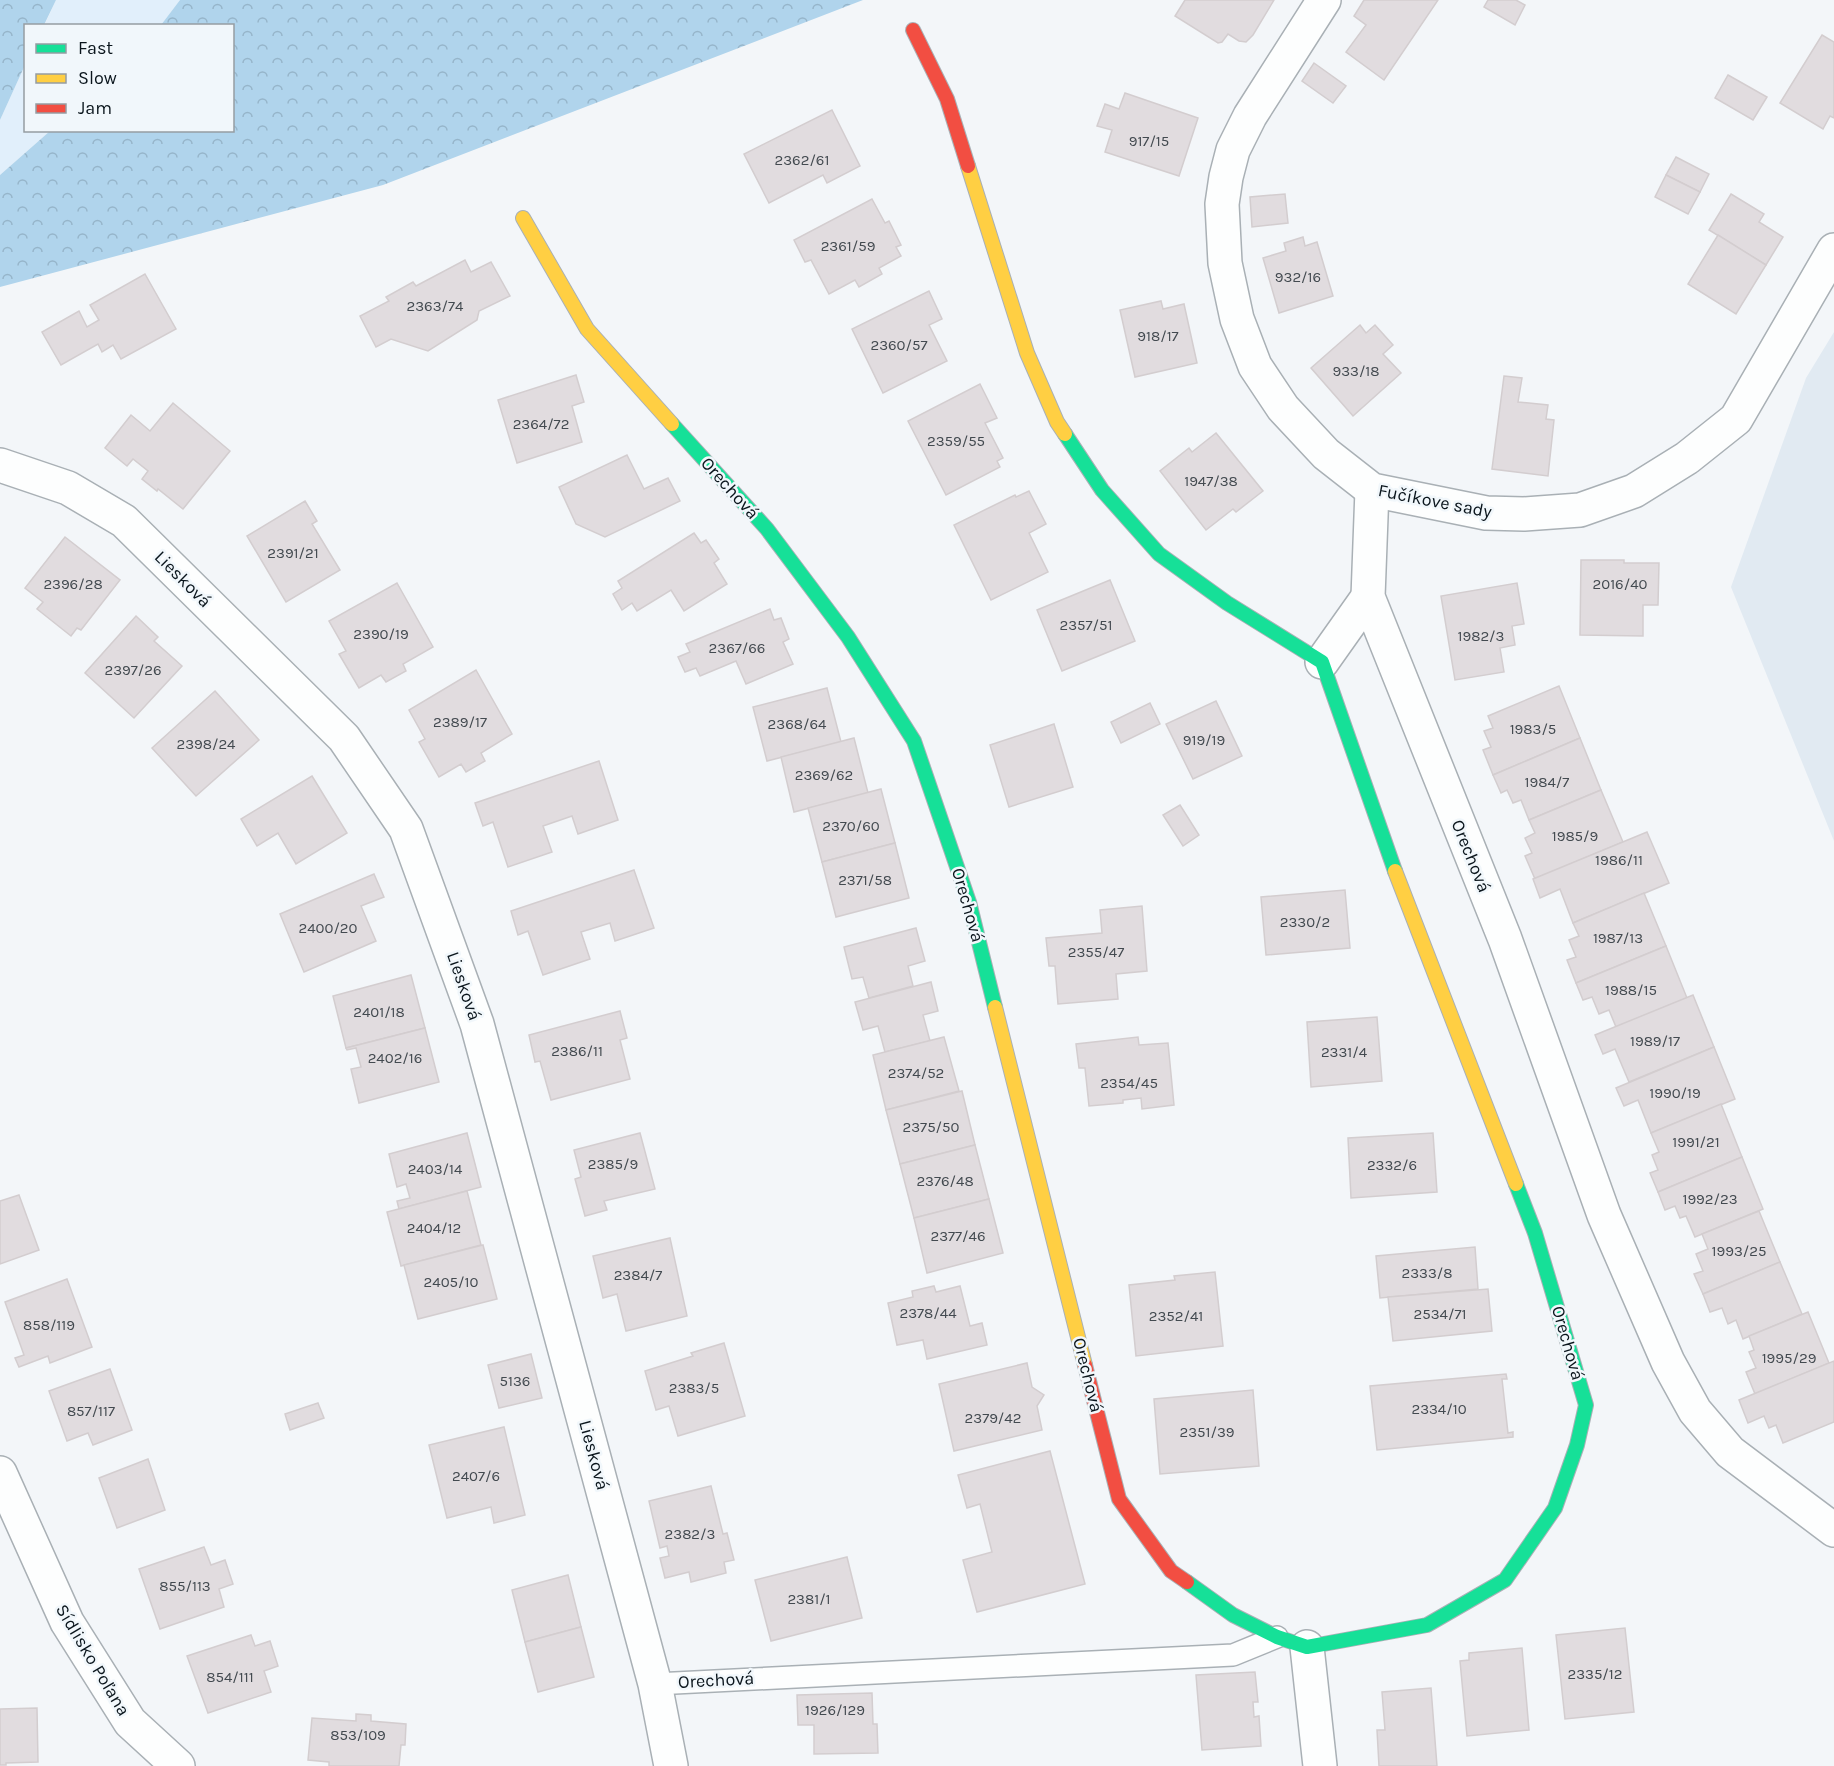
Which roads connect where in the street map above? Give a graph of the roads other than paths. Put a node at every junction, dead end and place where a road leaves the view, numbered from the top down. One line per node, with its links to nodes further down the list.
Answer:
1 (1324, 0): 6 (street, Fučíkove sady)
2 (913, 30): 8 (street)
3 (523, 218): 11 (street, Orechová)
4 (1834, 250): 6 (street, Fučíkove sady)
5 (0, 465): 12 (street, Liesková)
6 (1372, 490): 7 (street, Orechová)
7 (1368, 597): 8 (street); 10 (street, Orechová)
8 (1322, 662): 11 (street, Orechová)
9 (0, 1473): 13 (street, Sídlisko Poľana)
10 (1834, 1530)
11 (1292, 1642): 12 (lane, Orechová); 15 (street)
12 (655, 1683): 14 (street)
13 (178, 1766)
14 (671, 1766)
15 (1320, 1766)

